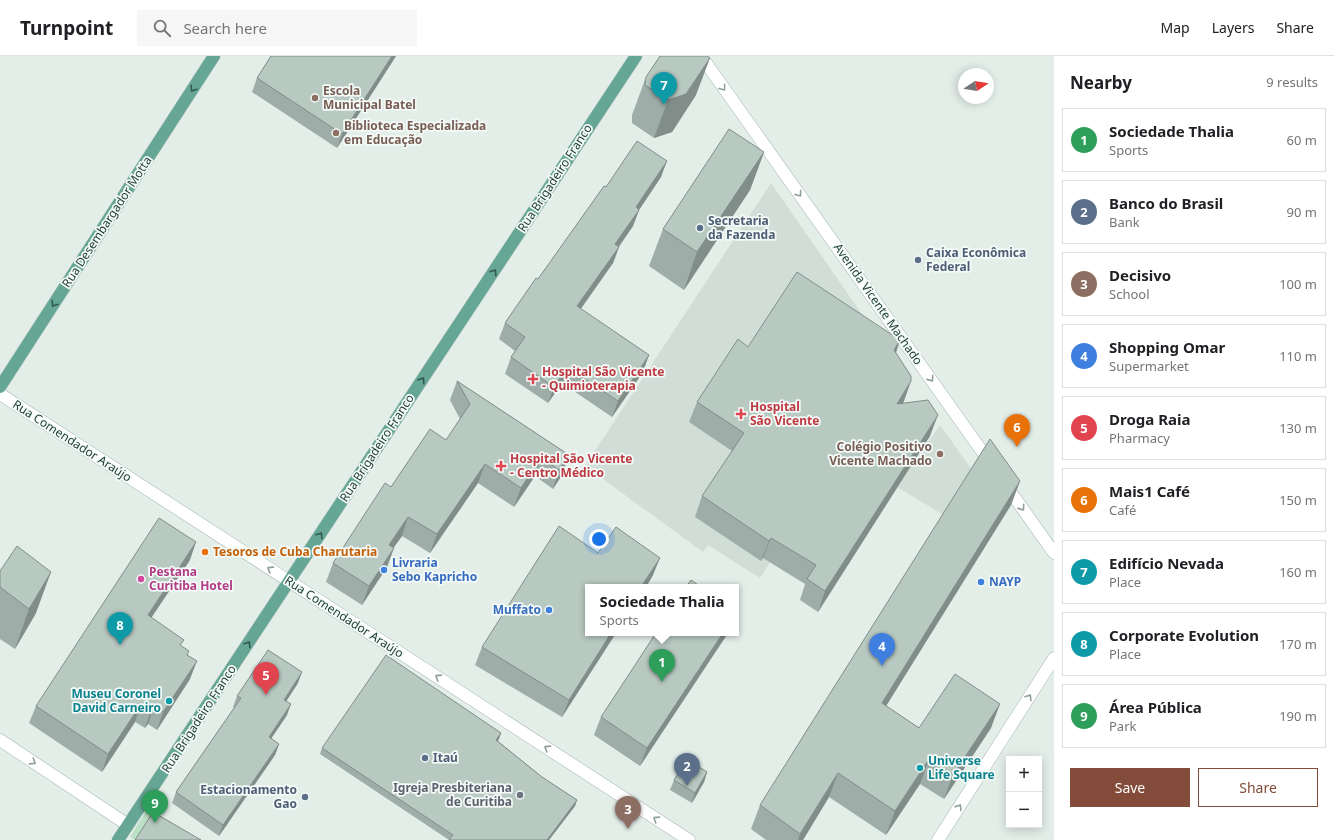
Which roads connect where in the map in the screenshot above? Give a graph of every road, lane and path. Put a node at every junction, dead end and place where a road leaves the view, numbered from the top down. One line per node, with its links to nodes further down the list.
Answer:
1 (214, 56): 4 (main road, Rua Desembargador Motta, one-way to 4)
2 (636, 56): 7 (main road, Rua Brigadeiro Franco, one-way to 2)
3 (701, 56): 6 (street, Avenida Vicente Machado, one-way to 6)
4 (0, 387)
5 (0, 394): 7 (street, Rua Comendador Araújo, one-way to 5)
6 (1054, 553)
7 (289, 581): 10 (main road, Rua Brigadeiro Franco, one-way to 7); 12 (street, Rua Comendador Araújo, one-way to 7)
8 (1054, 658): 13 (street, one-way to 8)
9 (0, 740): 10 (street, one-way to 10)
10 (128, 825): 11 (main road, Rua Brigadeiro Franco)
11 (118, 840)
12 (688, 840)
13 (938, 840)

